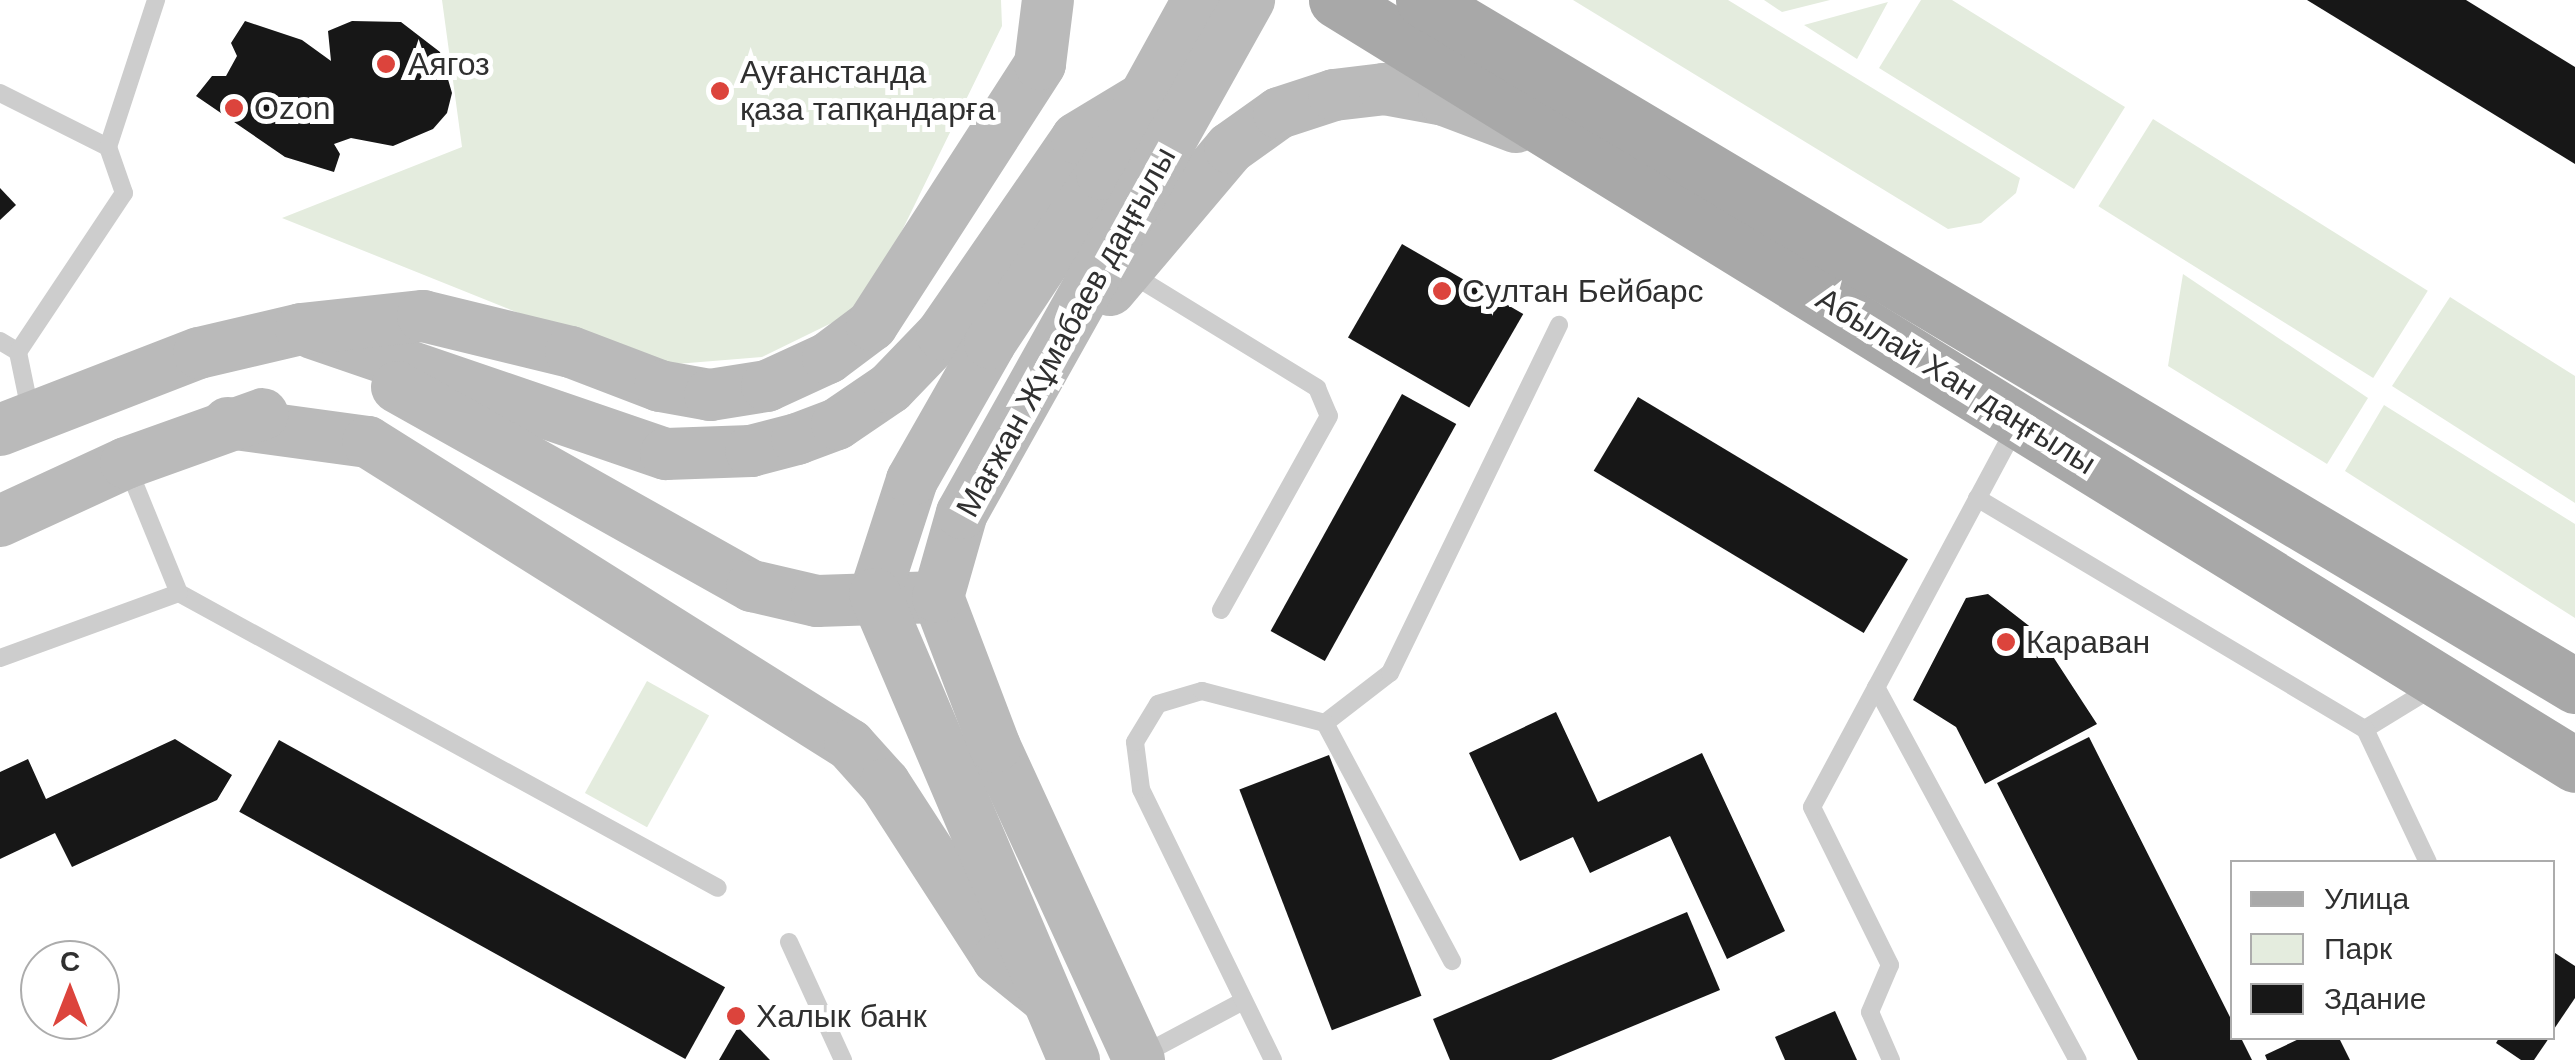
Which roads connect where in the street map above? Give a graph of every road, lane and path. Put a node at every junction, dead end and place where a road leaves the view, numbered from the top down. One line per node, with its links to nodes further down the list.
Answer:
1 (156, 0): 9 (lane)
2 (1048, 0): 13 (main road)
3 (1198, 0): 8 (main road)
4 (1249, 0): 15 (main road, Мағжан Жұмабаев даңғылы)
5 (1336, 0): 10 (main road, Абылай Хан даңғылы)
6 (1422, 0): 30 (main road, Абылай Хан даңғылы)
7 (0, 93): 9 (lane)
8 (1140, 100): 13 (main road); 25 (main road)
9 (108, 147): 16 (lane)
10 (1662, 200): 11 (main road); 17 (main road, Абылай Хан даңғылы)
11 (1128, 272): 15 (main road); 27 (lane)
12 (1559, 325): 32 (lane)
13 (301, 329): 18 (main road); 20 (main road)
14 (0, 340): 16 (lane)
15 (1057, 345): 26 (main road, Мағжан Жұмабаев даңғылы)
16 (18, 352): 18 (lane)
17 (2019, 420): 22 (lane); 29 (main road, Абылай Хан даңғылы)
18 (16, 423)
19 (228, 423): 20 (main road); 21 (main road); 39 (main road)
20 (466, 428): 25 (main road)
21 (126, 463): 23 (main road); 24 (lane)
22 (1977, 498): 31 (lane); 33 (lane)
23 (0, 522)
24 (179, 593): 28 (lane); 36 (lane)
25 (875, 594): 26 (main road); 39 (main road)
26 (938, 597): 41 (main road)
27 (1221, 610)
28 (0, 658)
29 (2442, 682): 33 (lane); 34 (main road, Абылай Хан даңғылы)
30 (2575, 686)
31 (1876, 687): 45 (lane); 46 (lane)
32 (1325, 724): 38 (lane); 40 (lane)
33 (2365, 729): 35 (lane)
34 (2575, 765)
35 (2427, 860)
36 (718, 888)
37 (789, 942): 42 (lane)
38 (1452, 961)
39 (1044, 996): 43 (main road)
40 (1243, 1001): 41 (lane); 44 (lane)
41 (1138, 1059)
42 (842, 1060)
43 (1074, 1060)
44 (1274, 1060)
45 (1890, 1060)
46 (2078, 1060)

